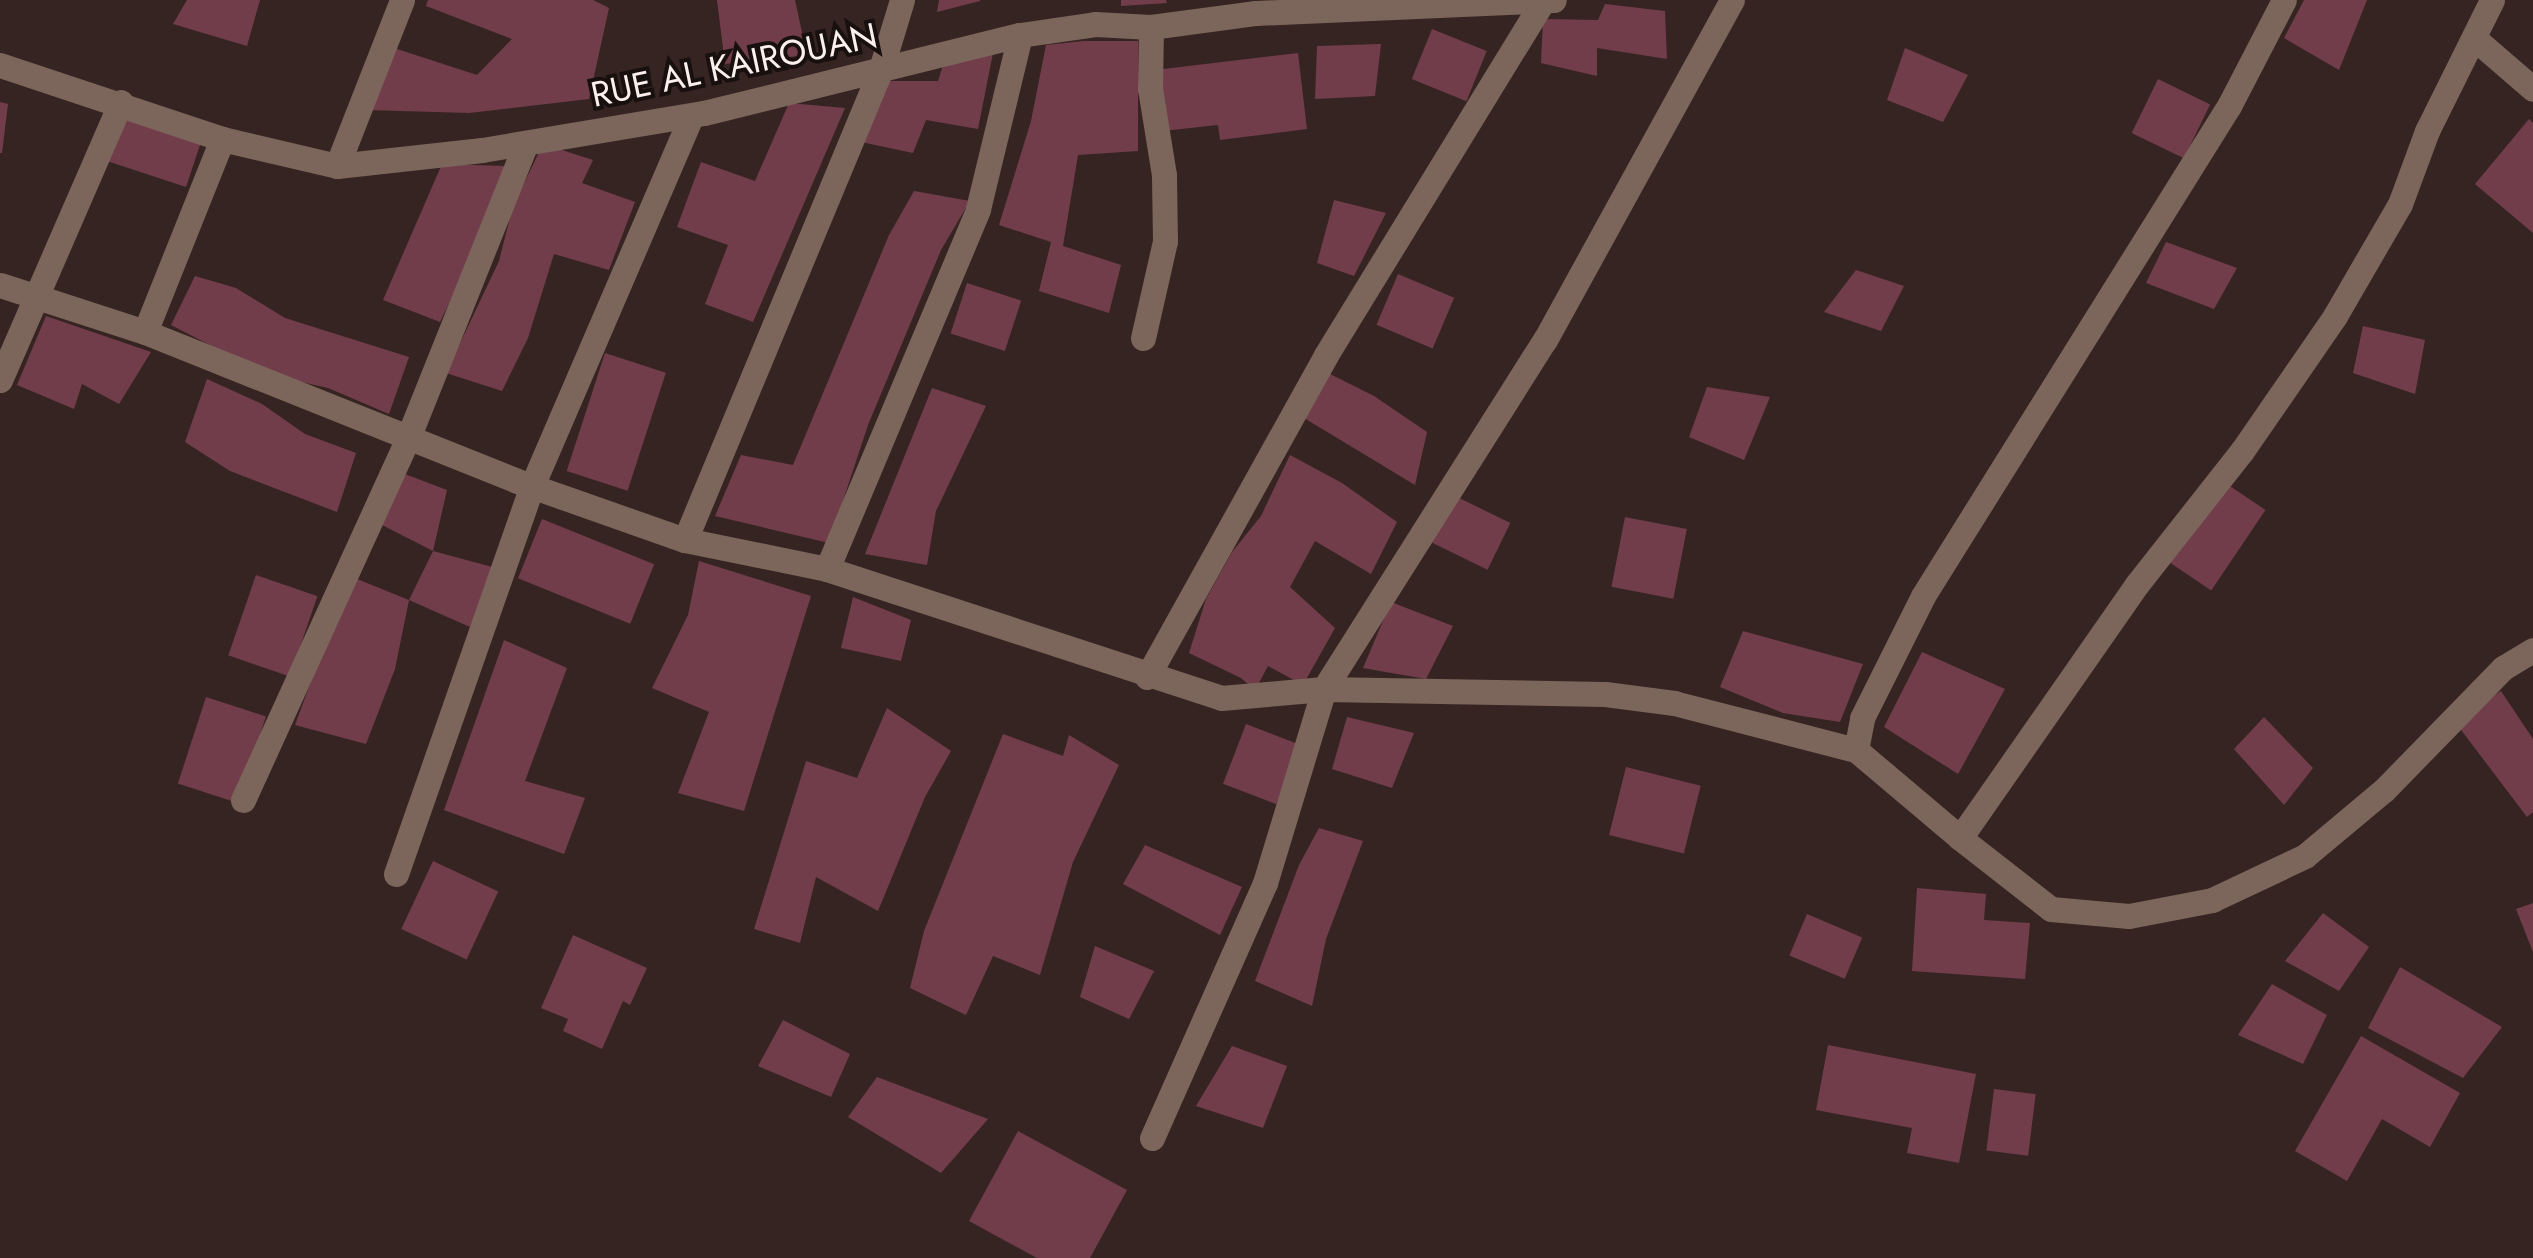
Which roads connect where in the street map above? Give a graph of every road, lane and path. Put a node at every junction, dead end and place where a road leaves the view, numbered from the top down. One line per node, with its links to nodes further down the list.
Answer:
1 (402, 0): 19 (street)
2 (902, 0): 13 (street)
3 (1732, 0): 31 (street)
4 (2284, 0): 32 (street)
5 (2492, 0): 11 (street)
6 (1548, 1): 7 (street, RUE AL KAIROUAN); 30 (street)
7 (1255, 7): 9 (street, RUE AL KAIROUAN)
8 (1093, 12): 9 (street, RUE AL KAIROUAN); 10 (street, RUE AL KAIROUAN)
9 (1150, 27): 23 (street)
10 (1020, 35): 13 (street, RUE AL KAIROUAN); 28 (street)
11 (2474, 38): 14 (street); 34 (street)
12 (0, 64): 15 (street, RUE AL KAIROUAN)
13 (882, 70): 16 (street, RUE AL KAIROUAN); 27 (street)
14 (2533, 89)
15 (121, 102): 17 (street, RUE AL KAIROUAN); 21 (street)
16 (690, 116): 18 (street, RUE AL KAIROUAN); 26 (street)
17 (222, 139): 19 (street, RUE AL KAIROUAN); 22 (street)
18 (526, 143): 19 (street, RUE AL KAIROUAN); 25 (street)
19 (337, 166)
20 (0, 285): 21 (street)
21 (38, 296): 22 (street); 24 (street)
22 (145, 332): 25 (street)
23 (1143, 338)
24 (0, 380)
25 (408, 438): 26 (street); 33 (street)
26 (532, 486): 27 (street); 35 (street)
27 (684, 540): 28 (street)
28 (827, 569): 30 (street)
29 (2533, 650): 34 (street)
30 (1147, 676): 31 (street)
31 (1324, 689): 32 (street); 36 (street)
32 (1856, 750): 34 (street)
33 (243, 800)
34 (1960, 838)
35 (396, 874)
36 (1152, 1138)

